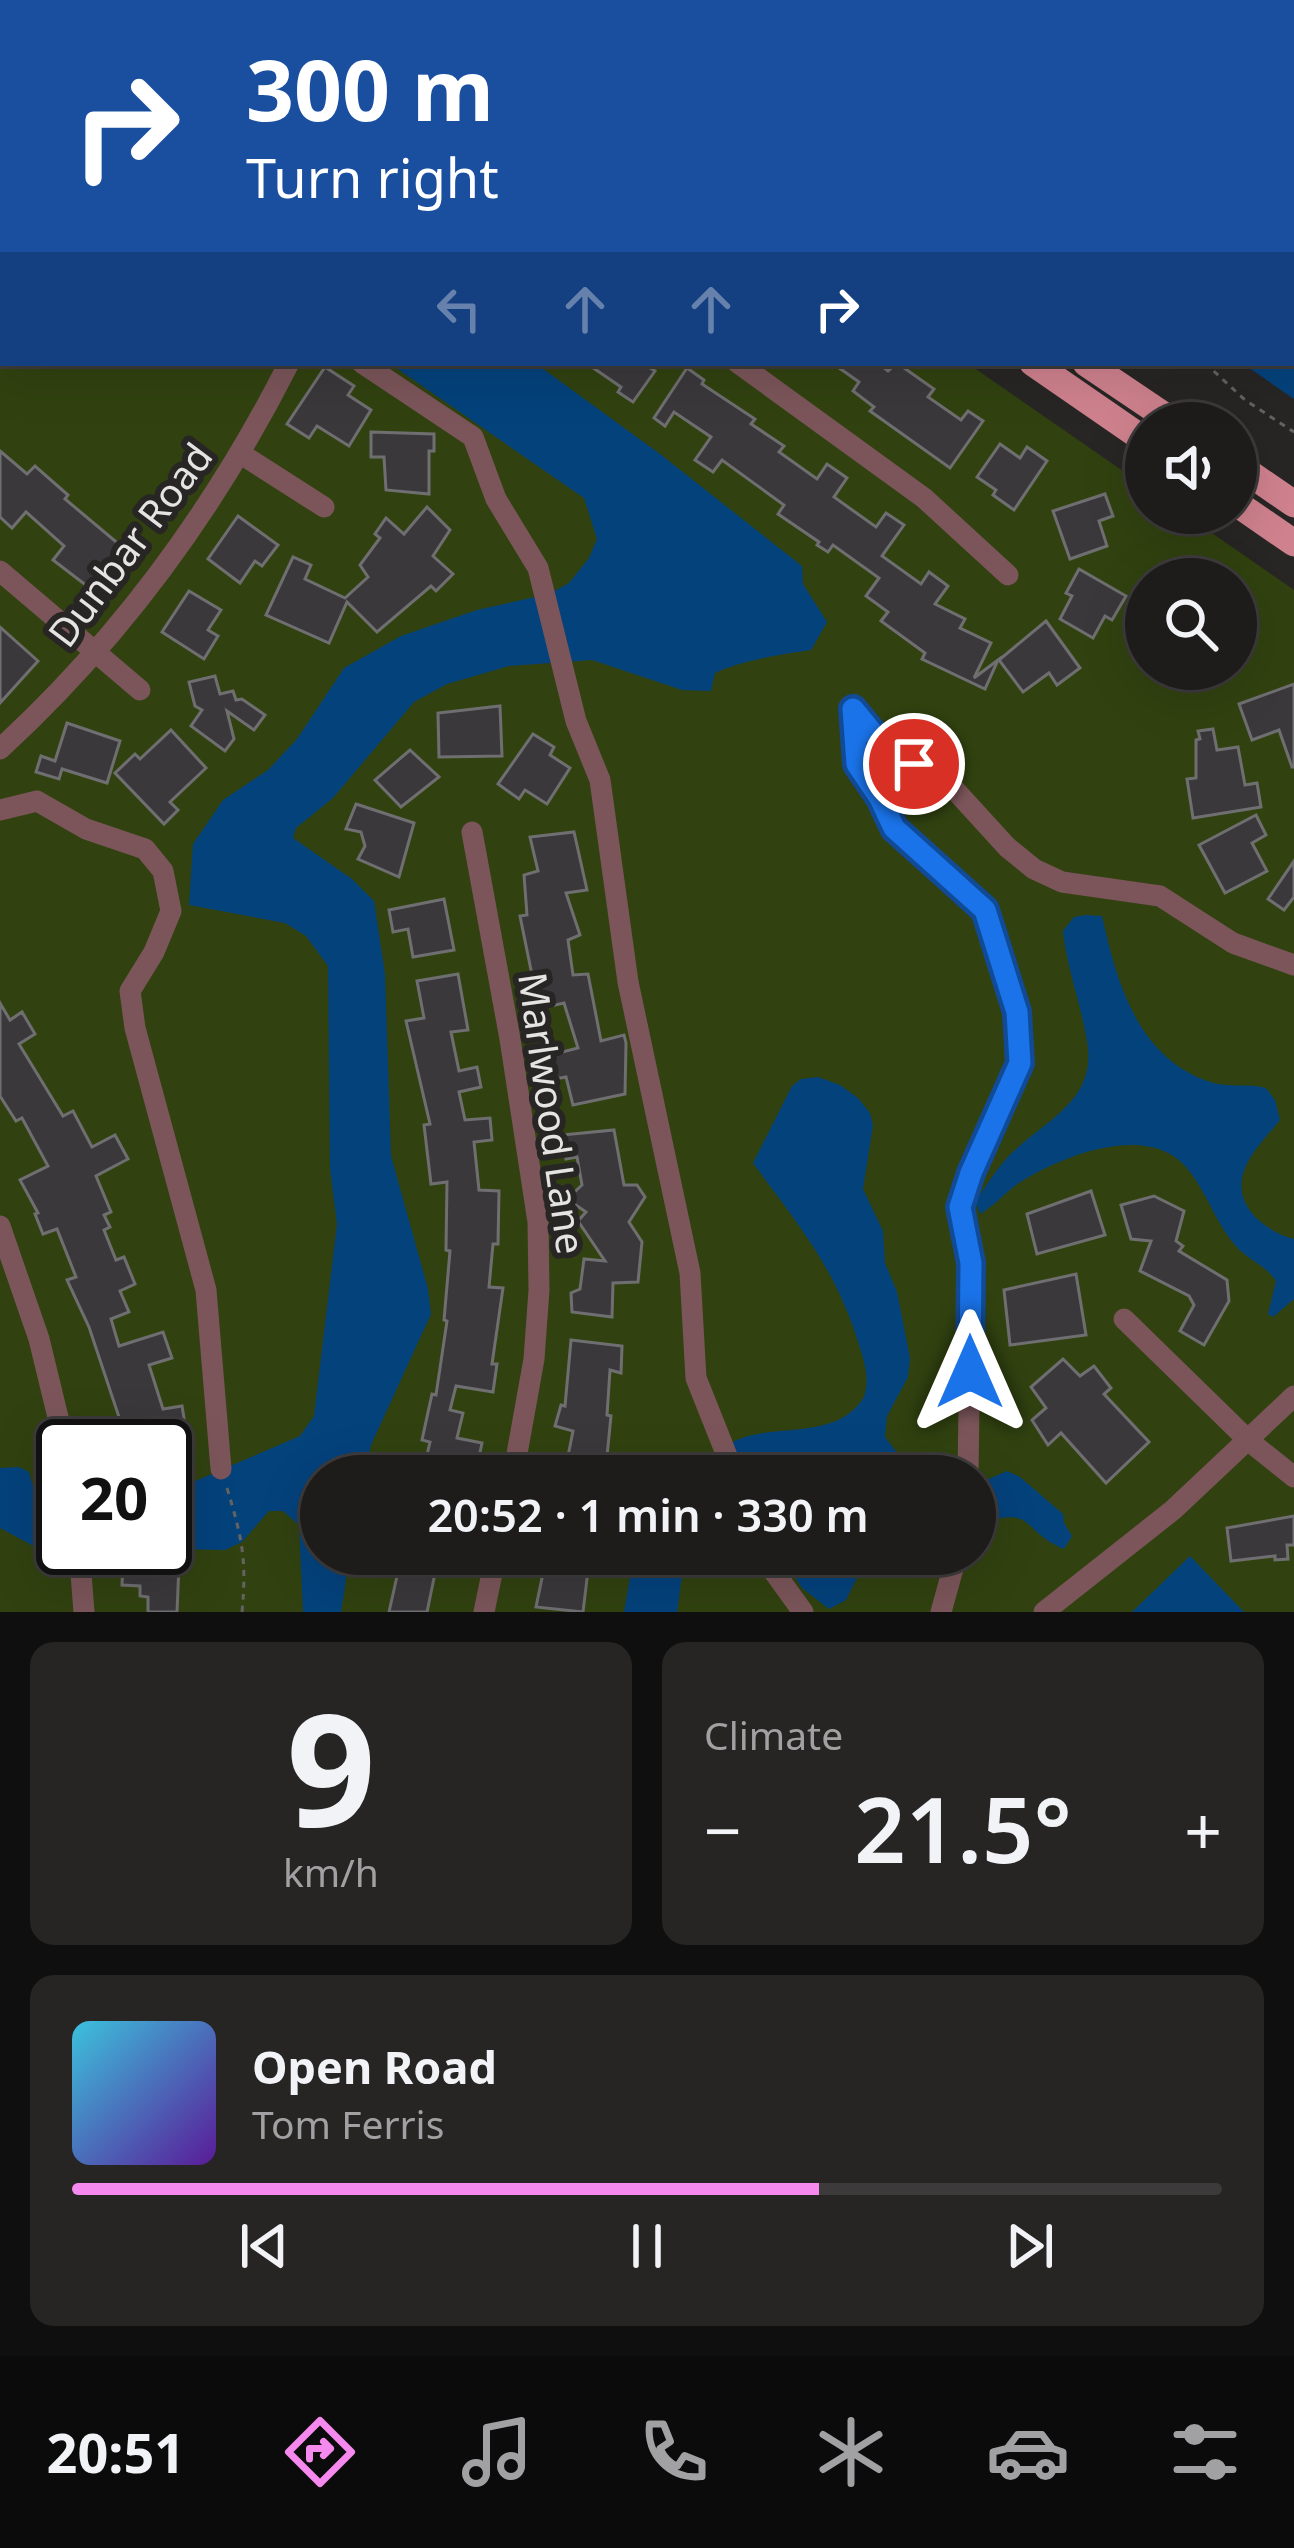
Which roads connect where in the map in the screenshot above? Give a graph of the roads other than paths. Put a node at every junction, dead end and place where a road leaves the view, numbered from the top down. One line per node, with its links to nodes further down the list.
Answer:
1 (288, 366): 8 (street, Dunbar Road)
2 (366, 366): 28 (street)
3 (742, 366): 15 (street)
4 (1037, 366): 7 (main road)
5 (1090, 366): 6 (main road)
6 (1144, 402)
7 (1125, 427)
8 (241, 454): 11 (street); 16 (street, Dunbar Road)
9 (1257, 478): 10 (main road)
10 (1294, 504)
11 (324, 507)
12 (1257, 517): 13 (main road)
13 (1294, 543)
14 (0, 571): 16 (street)
15 (1008, 574)
16 (97, 652): 17 (street); 18 (street, Dunbar Road)
17 (140, 690)
18 (0, 749)
19 (0, 810): 30 (street)
20 (472, 832): 27 (street, Marlwood Lane)
21 (1294, 965): 29 (street)
22 (0, 1226): 25 (street)
23 (1124, 1319): 26 (street)
24 (1294, 1396): 26 (street)
25 (58, 1419)
26 (1250, 1441): 31 (street); 40 (street)
27 (516, 1455)
28 (725, 1455)
29 (968, 1455)
30 (221, 1469)
31 (1294, 1478)
32 (81, 1575): 36 (street)
33 (492, 1575): 37 (street)
34 (776, 1575): 38 (street)
35 (951, 1575): 39 (street)
36 (84, 1612)
37 (484, 1612)
38 (803, 1612)
39 (941, 1612)
40 (1045, 1612)

